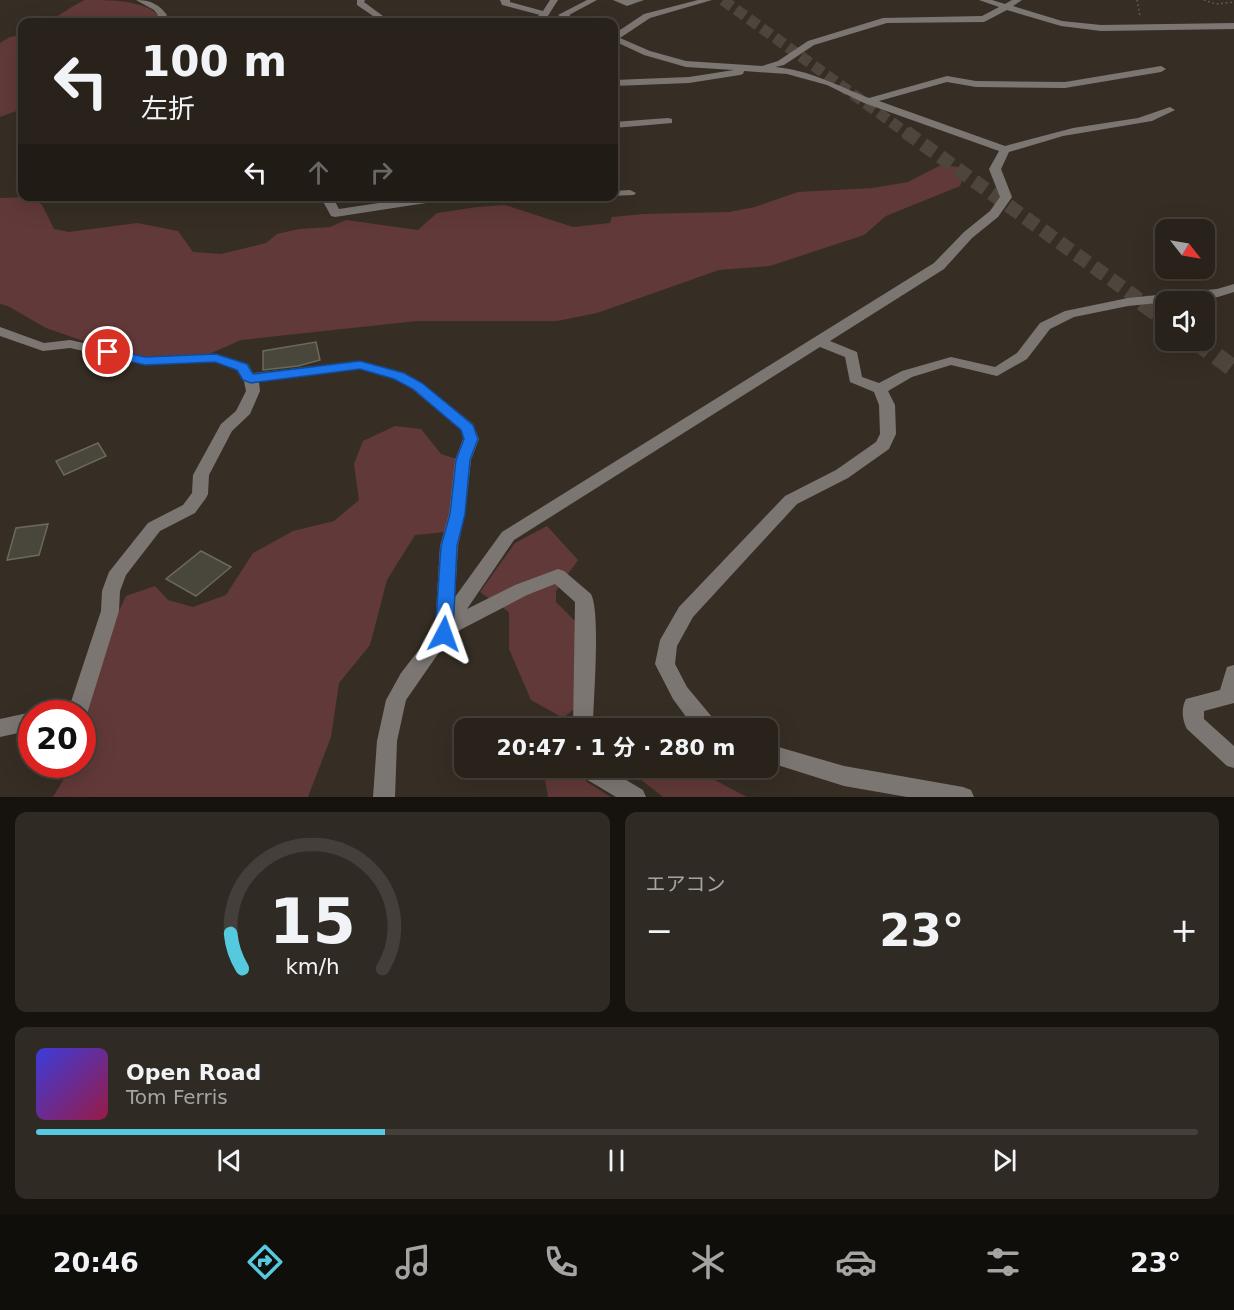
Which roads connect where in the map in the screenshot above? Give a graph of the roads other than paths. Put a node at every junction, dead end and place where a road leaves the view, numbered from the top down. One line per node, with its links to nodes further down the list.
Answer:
1 (140, 0): 13 (street)
2 (361, 0): 14 (street)
3 (504, 0): 12 (street)
4 (554, 0): 12 (street)
5 (593, 0): 16 (street)
6 (616, 0): 7 (street)
7 (640, 0)
8 (706, 0): 18 (street)
9 (983, 0): 11 (street)
10 (1018, 0): 11 (street)
11 (1005, 7): 17 (street); 20 (street)
12 (546, 14): 15 (street)
13 (160, 18)
14 (381, 18)
15 (536, 18)
16 (569, 18)
17 (1234, 26)
18 (618, 35)
19 (618, 40): 20 (street)
20 (762, 67): 22 (street); 23 (street)
21 (1161, 69): 23 (street)
22 (618, 83)
23 (868, 101): 27 (street)
24 (1170, 110): 27 (street)
25 (668, 121): 26 (street)
26 (618, 125)
27 (1005, 150): 34 (street)
28 (618, 194): 29 (street)
29 (630, 194)
30 (329, 201): 31 (street)
31 (418, 201)
32 (1234, 288): 36 (street)
33 (0, 331): 35 (street)
34 (820, 342): 36 (street); 37 (street)
35 (248, 376): 37 (street); 39 (street)
36 (880, 389): 41 (street)
37 (444, 634): 40 (street); 47 (street)
38 (1234, 673): 45 (street)
39 (81, 700)
40 (584, 718)
41 (699, 718)
42 (18, 724): 43 (street)
43 (0, 728)
44 (778, 756): 49 (street)
45 (1234, 759)
46 (604, 778): 48 (street)
47 (384, 797)
48 (635, 797)
49 (963, 797)

